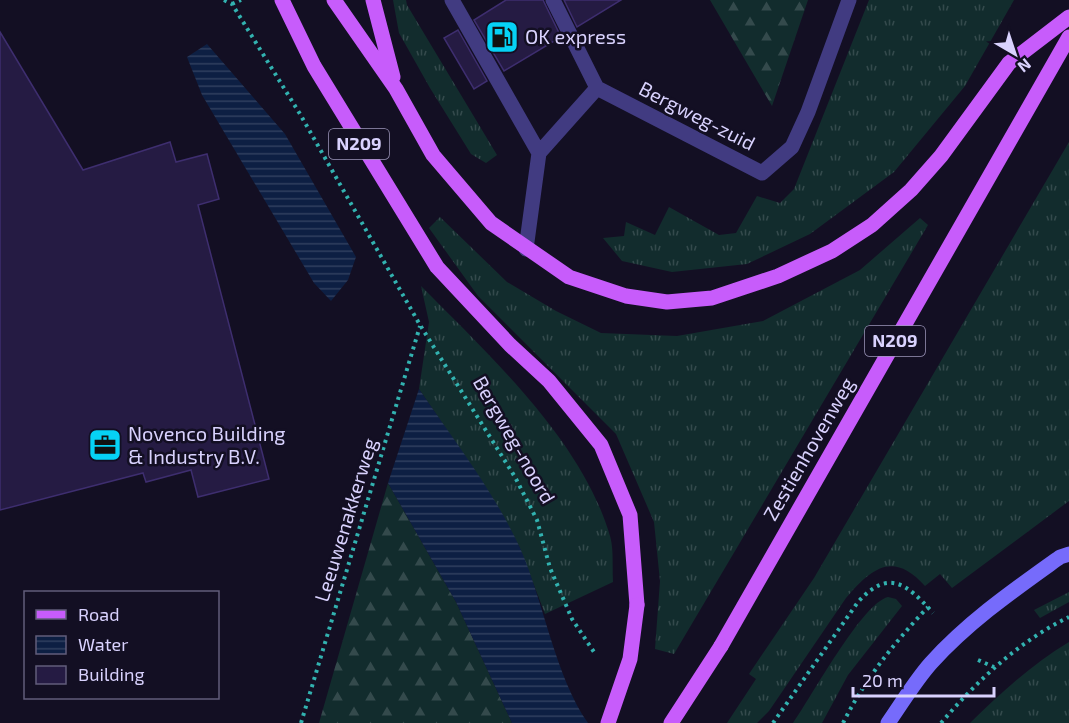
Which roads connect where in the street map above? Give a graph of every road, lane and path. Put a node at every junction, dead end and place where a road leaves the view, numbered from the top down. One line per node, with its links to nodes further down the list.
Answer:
1 (224, 0): 9 (path)
2 (241, 0): 9 (path)
3 (282, 0): 21 (main road, N209, bridge)
4 (334, 0): 13 (main road, N209)
5 (373, 0): 13 (main road, N209)
6 (452, 0): 14 (lane)
7 (553, 0): 12 (lane)
8 (849, 0): 12 (lane, Bergweg-zuid)
9 (232, 4): 16 (path)
10 (1069, 17): 15 (main road, N209)
11 (1069, 37): 22 (main road, Zestienhovenweg / N209, bridge)
12 (597, 88): 14 (lane)
13 (396, 89): 15 (main road, N209)
14 (539, 153): 15 (lane)
15 (526, 249)
16 (420, 325): 19 (path, Bergweg-noord); 20 (path, Leeuwenakkerweg)
17 (1069, 554): 25 (street)
18 (1069, 617): 26 (path)
19 (598, 658)
20 (302, 723)
21 (608, 723)
22 (671, 723)
23 (774, 723): 24 (path)
24 (843, 723)
25 (888, 723)
26 (941, 723)

